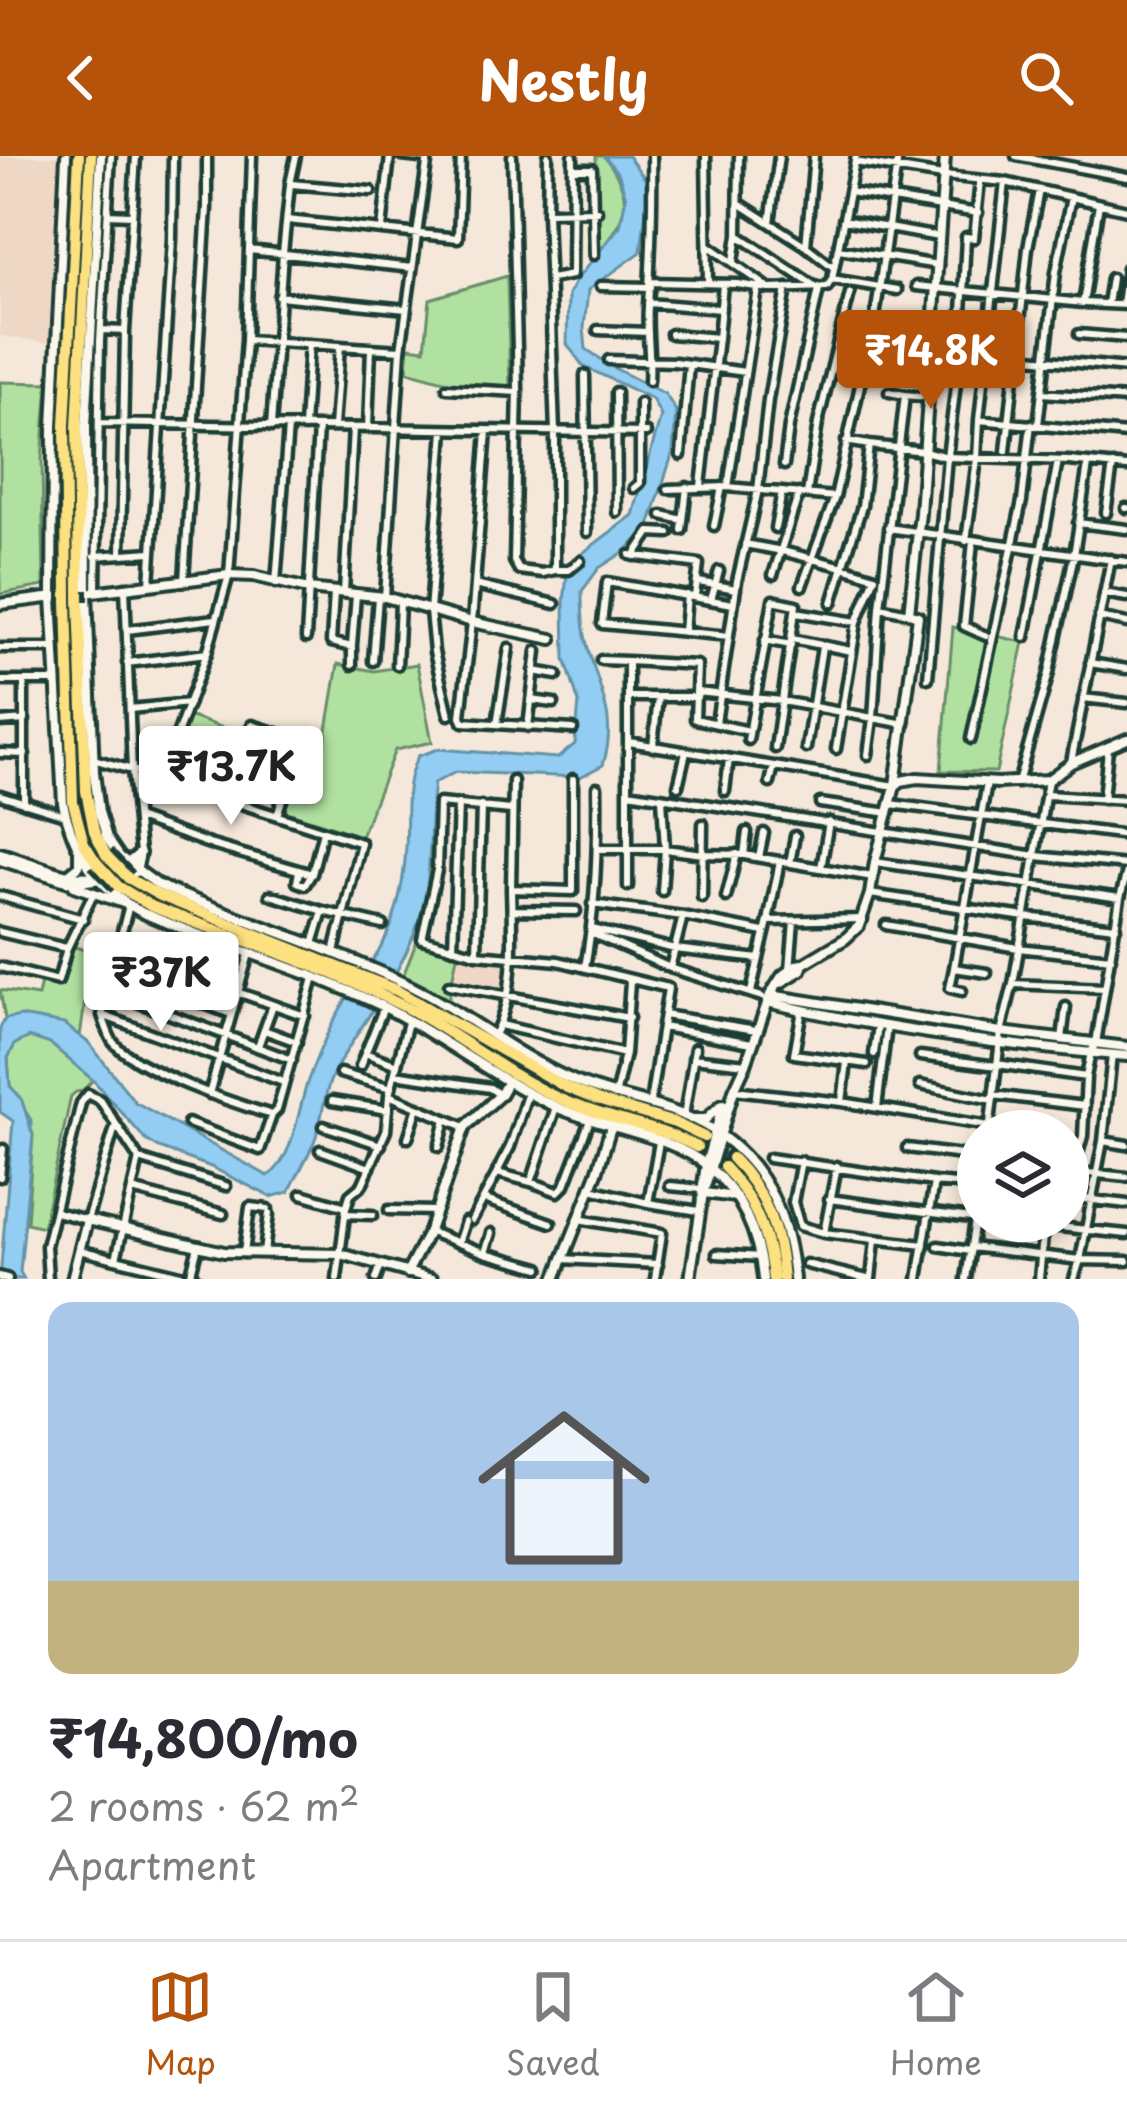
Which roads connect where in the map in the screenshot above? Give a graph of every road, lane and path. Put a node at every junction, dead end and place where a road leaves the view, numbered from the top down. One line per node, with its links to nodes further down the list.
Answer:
1 (66, 156): 233 (street)
2 (79, 156): 176 (highway)
3 (91, 156): 176 (highway)
4 (101, 156): 230 (street)
5 (111, 156): 49 (street)
6 (136, 156): 50 (street)
7 (173, 156): 141 (street)
8 (207, 156): 143 (street)
9 (252, 156): 62 (street)
10 (296, 156): 35 (street)
11 (390, 156): 55 (street)
12 (402, 156): 26 (street)
13 (461, 156): 56 (street)
14 (512, 156): 129 (street)
15 (548, 156): 47 (street)
16 (573, 156): 28 (street)
17 (591, 156): 29 (street)
18 (652, 156): 76 (street)
19 (706, 156): 59 (street)
20 (739, 156): 41 (street)
21 (779, 156): 53 (street)
22 (814, 156): 60 (street)
23 (898, 156): 30 (street)
24 (944, 156): 31 (street)
25 (1016, 156): 32 (street)
26 (428, 158): 56 (street)
27 (856, 159): 30 (street); 38 (street)
28 (573, 169): 29 (street); 45 (street)
29 (592, 169): 46 (street)
30 (895, 170): 31 (street); 40 (street)
31 (943, 176): 33 (street); 43 (street)
32 (1127, 177)
33 (980, 181): 34 (street); 48 (street)
34 (1005, 182): 36 (street); 87 (street)
35 (290, 184): 37 (street); 51 (street)
36 (1039, 190): 39 (street); 90 (street)
37 (371, 191)
38 (849, 192): 40 (street); 52 (street)
39 (1071, 197): 42 (street); 91 (street)
40 (890, 198): 43 (street); 54 (street)
41 (741, 204): 53 (street); 57 (street)
42 (1099, 204): 44 (street); 93 (street)
43 (940, 208): 48 (street); 58 (street)
44 (1127, 209)
45 (573, 211): 46 (street); 47 (street); 72 (street)
46 (596, 211): 65 (street)
47 (547, 212): 72 (street)
48 (978, 213): 86 (street)
49 (108, 214): 50 (street); 98 (street)
50 (131, 215): 100 (street)
51 (287, 220): 55 (street); 63 (street)
52 (843, 220): 54 (street); 61 (street)
53 (770, 223): 60 (street)
54 (886, 228): 58 (street); 64 (street)
55 (382, 230): 56 (street)
56 (417, 232): 69 (street)
57 (738, 235): 66 (street); 84 (street)
58 (939, 237): 67 (street)
59 (706, 244): 66 (street); 74 (street)
60 (806, 246): 68 (street)
61 (838, 249): 64 (street); 68 (street)
62 (249, 250): 63 (street); 106 (street)
63 (283, 253): 69 (street); 89 (street)
64 (884, 254): 67 (street); 81 (street)
65 (595, 255)
66 (734, 264): 83 (street)
67 (938, 265): 82 (street)
68 (833, 267): 73 (street)
69 (412, 268): 96 (street)
70 (1127, 268): 95 (street)
71 (1111, 278): 94 (street)
72 (550, 279): 156 (street)
73 (832, 279): 81 (street); 84 (street)
74 (708, 283): 75 (street); 76 (street)
75 (723, 284): 79 (street); 97 (street)
76 (651, 285): 77 (street); 92 (street)
77 (601, 286)
78 (916, 286): 82 (street)
79 (758, 288): 83 (street); 123 (street)
80 (788, 288): 83 (street); 84 (street); 181 (street)
81 (881, 288): 85 (street); 161 (street)
82 (937, 288): 86 (street); 113 (street)
83 (769, 289)
84 (819, 289): 172 (street)
85 (897, 290)
86 (964, 291): 87 (street); 114 (street)
87 (993, 292): 90 (street); 115 (street)
88 (850, 293): 183 (street)
89 (279, 296): 96 (street); 107 (street)
90 (1022, 296): 91 (street); 116 (street)
91 (1054, 300): 93 (street); 118 (street)
92 (648, 302): 97 (street); 101 (street)
93 (1083, 303): 94 (street)
94 (1107, 304): 95 (street)
95 (1125, 304)
96 (406, 309): 112 (street)
97 (721, 309): 104 (street)
98 (100, 330): 100 (street); 139 (street)
99 (598, 330): 101 (street)
100 (124, 331): 140 (street)
101 (648, 332): 119 (street)
102 (670, 334): 104 (street)
103 (1079, 334): 105 (street)
104 (718, 338): 121 (street)
105 (1127, 338)
106 (246, 340): 107 (street); 144 (street)
107 (275, 342): 108 (street); 145 (street)
108 (309, 344): 109 (street); 147 (street)
109 (340, 346): 110 (street); 149 (street)
110 (371, 348): 112 (street); 151 (street)
111 (896, 349): 113 (street)
112 (401, 350): 152 (street)
113 (933, 350): 114 (street); 126 (street)
114 (960, 351): 115 (street); 167 (street)
115 (986, 356): 116 (street); 137 (street)
116 (1016, 358): 118 (street); 138 (street)
117 (609, 360): 119 (street)
118 (1047, 362): 122 (street); 132 (street)
119 (650, 363): 120 (street); 127 (street)
120 (689, 364): 121 (street); 166 (street)
121 (716, 367): 123 (street); 175 (street)
122 (1127, 368)
123 (746, 372): 178 (street)
124 (907, 374): 126 (street)
125 (585, 375): 157 (street)
126 (930, 376): 134 (street)
127 (649, 381)
128 (447, 388): 129 (street)
129 (518, 392): 155 (street)
130 (616, 392): 158 (street)
131 (889, 392): 133 (street)
132 (1042, 393): 135 (street); 142 (street)
133 (905, 395): 134 (street); 163 (street)
134 (927, 397): 164 (street)
135 (1127, 399)
136 (640, 403): 159 (street)
137 (979, 420): 138 (street); 168 (street)
138 (1009, 423): 142 (street); 165 (street)
139 (99, 424): 140 (street); 207 (street)
140 (122, 424): 141 (street); 205 (street)
141 (162, 424): 143 (street); 204 (street)
142 (1034, 424): 160 (street); 169 (street)
143 (194, 425): 144 (street); 218 (street)
144 (238, 426): 145 (street); 216 (street)
145 (272, 427): 146 (street)
146 (288, 427): 147 (street); 221 (street)
147 (304, 427): 148 (street)
148 (318, 428): 149 (street); 226 (street)
149 (334, 428): 150 (street)
150 (353, 428): 151 (street); 228 (street)
151 (368, 428): 152 (street)
152 (396, 429): 153 (street); 234 (street)
153 (445, 430): 154 (street); 243 (street)
154 (488, 430): 155 (street); 222 (street)
155 (517, 431): 156 (street); 213 (street)
156 (556, 432): 157 (street); 213 (street)
157 (586, 432): 158 (street); 195 (street)
158 (616, 433): 159 (street); 185 (street)
159 (643, 434): 179 (street)
160 (1127, 434)
161 (846, 441): 162 (street); 184 (street)
162 (868, 445): 163 (street); 212 (street)
163 (898, 448): 164 (street); 192 (street)
164 (924, 451): 167 (street); 197 (street)
165 (1006, 451)
166 (681, 455)
167 (947, 457): 168 (street); 198 (street)
168 (977, 459): 169 (street); 199 (street)
169 (1026, 460): 170 (street); 201 (street)
170 (1058, 461): 171 (street); 203 (street)
171 (1089, 464): 173 (street); 189 (street)
172 (784, 465)
173 (1112, 465): 174 (street); 186 (street)
174 (1127, 467)
175 (701, 486): 177 (street); 178 (street)
176 (70, 487): 230 (highway)
177 (687, 487): 180 (street); 188 (street)
178 (725, 487): 181 (street); 190 (street)
179 (634, 488)
180 (668, 489)
181 (758, 490): 182 (street); 200 (street)
182 (782, 492): 183 (street); 191 (street)
183 (803, 493): 184 (street); 202 (street)
184 (835, 497): 208 (street)
185 (617, 512)
186 (1106, 513)
187 (662, 515): 188 (street)
188 (683, 520): 193 (street)
189 (1078, 523): 194 (street); 206 (street)
190 (713, 526)
191 (775, 529)
192 (888, 529): 197 (street); 217 (street)
193 (682, 530)
194 (1127, 530)
195 (587, 532)
196 (669, 533): 219 (street)
197 (918, 534): 198 (street); 245 (street)
198 (940, 536): 199 (street); 280 (street)
199 (969, 542): 201 (street); 254 (street)
200 (744, 544): 202 (street); 227 (street)
201 (1013, 548): 203 (street); 307 (street)
202 (779, 551): 208 (street); 215 (street)
203 (1042, 551): 206 (street); 255 (street)
204 (151, 552): 205 (street); 220 (street)
205 (121, 554): 207 (street)
206 (1074, 555): 209 (street); 332 (street)
207 (95, 556): 230 (street)
208 (812, 560): 212 (street); 225 (street)
209 (1111, 560): 211 (street); 229 (street)
210 (580, 561): 213 (street)
211 (1127, 562)
212 (843, 567): 217 (street); 237 (street)
213 (555, 570)
214 (719, 571): 223 (street)
215 (773, 574)
216 (230, 575): 218 (street); 221 (street); 247 (street)
217 (879, 577): 242 (street); 249 (street)
218 (184, 581): 220 (street)
219 (699, 582): 223 (street); 232 (street)
220 (150, 584): 224 (street)
221 (276, 584): 226 (street)
222 (475, 585): 240 (street); 248 (street)
223 (716, 585): 227 (street); 236 (street)
224 (125, 586): 230 (street); 251 (street)
225 (802, 586)
226 (308, 589): 228 (street); 256 (street)
227 (736, 589): 241 (street)
228 (339, 593): 231 (street); 260 (street)
229 (1104, 593): 235 (street); 246 (street)
230 (79, 595): 233 (street); 319 (street); 377 (highway)
231 (356, 595): 234 (street); 260 (street)
232 (691, 596): 236 (street); 252 (street); 252 (street)
233 (52, 597): 238 (street); 263 (street)
234 (382, 597): 239 (street); 270 (street)
235 (1127, 597)
236 (711, 600): 241 (street)
237 (832, 603)
238 (0, 604)
239 (400, 604): 243 (street); 274 (street)
240 (555, 604)
241 (733, 604): 253 (street)
242 (880, 607): 245 (street); 299 (street)
243 (430, 611): 248 (street); 298 (street)
244 (796, 612): 249 (street); 258 (street); 259 (street)
245 (909, 613): 304 (street)
246 (1100, 617): 250 (street); 273 (street)
247 (215, 619): 251 (street); 267 (street)
248 (472, 622): 257 (street); 303 (street)
249 (856, 622): 266 (street)
250 (1127, 623)
251 (127, 630): 272 (street)
252 (685, 632): 253 (street)
253 (729, 636): 285 (street)
254 (986, 636)
255 (1025, 637)
256 (306, 638)
257 (553, 638)
258 (765, 640): 259 (street); 288 (street)
259 (792, 642): 261 (street); 291 (street)
260 (352, 647): 276 (street)
261 (822, 647): 266 (street); 295 (street)
262 (0, 648): 263 (street)
263 (55, 648): 282 (street)
264 (509, 648): 303 (street)
265 (537, 651): 278 (street)
266 (851, 651): 297 (street)
267 (207, 653): 272 (street); 292 (street)
268 (697, 653): 275 (street)
269 (601, 660): 271 (street)
270 (373, 661)
271 (628, 661): 275 (street); 286 (street)
272 (127, 663): 296 (street)
273 (1090, 663): 277 (street); 289 (street)
274 (397, 664)
275 (697, 664): 284 (street)
276 (352, 665)
277 (1127, 669)
278 (535, 671): 279 (street); 290 (street)
279 (557, 675)
280 (928, 678)
281 (24, 680): 282 (street); 283 (street); 300 (street)
282 (56, 680): 351 (street)
283 (0, 681)
284 (697, 694): 285 (street); 287 (street); 302 (street)
285 (721, 694): 288 (street); 302 (street)
286 (628, 697): 287 (street); 309 (street)
287 (658, 697): 311 (street)
288 (755, 698): 291 (street); 302 (street)
289 (1083, 698): 294 (street); 322 (street)
290 (531, 700): 293 (street); 305 (street)
291 (782, 701): 295 (street); 312 (street)
292 (189, 703): 296 (street); 325 (street)
293 (554, 703)
294 (1127, 704)
295 (814, 707): 297 (street); 313 (street)
296 (130, 709): 324 (street)
297 (841, 711): 299 (street); 314 (street)
298 (449, 715)
299 (873, 718): 304 (street); 318 (street)
300 (25, 720): 301 (street); 317 (street)
301 (0, 722)
302 (716, 723)
303 (497, 724): 305 (street)
304 (905, 724): 335 (street)
305 (528, 727): 306 (street)
306 (573, 730)
307 (971, 739)
308 (1127, 739): 310 (street)
309 (629, 742): 311 (street); 337 (street)
310 (1109, 745): 322 (street); 342 (street)
311 (653, 747): 315 (street)
312 (775, 748)
313 (806, 748)
314 (836, 749)
315 (686, 752): 320 (street); 333 (street)
316 (0, 753): 317 (street)
317 (25, 754): 345 (street)
318 (868, 755)
319 (93, 759): 324 (street); 380 (street)
320 (729, 759): 323 (street); 336 (street)
321 (240, 761): 326 (street); 326 (street); 341 (street)
322 (1070, 763): 328 (street)
323 (774, 766): 330 (street); 335 (street)
324 (132, 770): 325 (street); 353 (street)
325 (161, 778): 341 (street)
326 (290, 778): 350 (street)
327 (573, 779): 386 (street)
328 (1048, 780): 332 (street); 339 (street)
329 (512, 781): 349 (street)
330 (770, 783)
331 (987, 783): 332 (street); 335 (street); 352 (street)
332 (1018, 783)
333 (678, 786)
334 (598, 787): 365 (street)
335 (895, 787): 348 (street)
336 (725, 791)
337 (628, 792): 340 (street); 364 (street)
338 (0, 795): 345 (street)
339 (1047, 795): 342 (street); 356 (street)
340 (662, 798): 354 (street); 366 (street)
341 (227, 799): 350 (street)
342 (1103, 799): 343 (street)
343 (1127, 800)
344 (820, 802): 348 (street)
345 (24, 803): 351 (street)
346 (458, 805): 347 (street); 418 (street); 418 (street)
347 (481, 806): 349 (street); 423 (street)
348 (890, 808): 352 (street); 357 (street)
349 (511, 810): 386 (street)
350 (278, 814): 358 (street)
351 (66, 815): 367 (street)
352 (981, 817): 356 (street); 363 (street)
353 (137, 818): 358 (street); 368 (street)
354 (829, 822): 357 (street); 378 (street)
355 (704, 824): 369 (street)
356 (1042, 825): 361 (street); 372 (street)
357 (884, 830): 363 (street); 376 (street)
358 (323, 831): 401 (street)
359 (747, 832): 370 (street)
360 (764, 833): 373 (street)
361 (1127, 835)
362 (795, 836): 375 (street)
363 (976, 846): 372 (street); 381 (street)
364 (630, 848): 365 (street); 366 (street); 384 (street)
365 (598, 849): 395 (street)
366 (665, 849): 369 (street); 387 (street)
367 (79, 853): 377 (street); 383 (street)
368 (140, 853): 380 (street)
369 (703, 854): 370 (street); 392 (street)
370 (741, 854): 373 (street); 393 (street)
371 (0, 856): 383 (street)
372 (1036, 856): 379 (street); 385 (street)
373 (759, 857): 374 (street)
374 (780, 861): 375 (street); 407 (street)
375 (790, 862): 378 (street)
376 (875, 862): 381 (street); 382 (street)
377 (99, 868): 380 (highway, bridge); 380 (street); 383 (street); 396 (street)
378 (821, 868): 382 (street)
379 (1127, 868): 394 (street)
380 (127, 875): 416 (street); 435 (highway)
381 (969, 876): 385 (street); 397 (street)
382 (873, 877): 389 (street)
383 (64, 878): 388 (street)
384 (628, 886)
385 (1031, 886): 394 (street); 403 (street)
386 (511, 889): 398 (street)
387 (662, 891)
388 (93, 894): 396 (street); 404 (street)
389 (870, 894): 397 (street); 405 (street)
390 (269, 895): 400 (street)
391 (0, 896): 404 (street)
392 (702, 897)
393 (726, 897)
394 (1120, 898): 410 (street)
395 (592, 904): 402 (street); 411 (street)
396 (129, 905): 415 (street); 422 (street)
397 (963, 907): 403 (street); 414 (street)
398 (512, 910): 399 (street); 424 (street)
399 (576, 910)
400 (322, 911): 401 (street); 416 (street)
401 (344, 915): 408 (street); 421 (street)
402 (683, 916): 413 (street); 420 (street)
403 (1025, 917): 410 (street); 419 (street)
404 (82, 919): 417 (street)
405 (862, 919): 406 (street); 432 (street)
406 (794, 920): 407 (street); 432 (street)
407 (768, 921): 413 (street)
408 (382, 925)
409 (886, 925): 414 (street)
410 (1116, 927): 425 (street)
411 (592, 931): 420 (street); 428 (street); 429 (street)
412 (0, 932): 417 (street)
413 (764, 932): 426 (street)
414 (957, 938): 419 (street); 430 (street)
415 (118, 943): 431 (street); 442 (street)
416 (313, 944): 421 (street)
417 (68, 948): 427 (street)
418 (453, 948): 423 (street)
419 (1018, 948): 425 (street); 437 (street)
420 (675, 949): 426 (street); 429 (street)
421 (334, 952): 435 (street)
422 (249, 954): 434 (street); 442 (street)
423 (477, 954): 424 (street)
424 (512, 958): 428 (street); 444 (street)
425 (1111, 958): 439 (street)
426 (759, 959): 443 (street)
427 (0, 968)
428 (585, 968): 436 (street)
429 (670, 968): 443 (street)
430 (954, 968): 433 (street); 440 (street)
431 (112, 970): 441 (street); 450 (street)
432 (791, 972): 446 (street); 448 (street)
433 (987, 973)
434 (314, 978): 435 (street); 453 (street)
435 (358, 979): 445 (highway); 445 (street)
436 (630, 980): 452 (street); 454 (street)
437 (1013, 984): 439 (street); 462 (street)
438 (449, 985): 444 (street)
439 (1105, 988): 468 (street)
440 (962, 991)
441 (110, 992): 451 (street); 460 (street)
442 (237, 992): 447 (street); 450 (street)
443 (751, 992): 446 (street)
444 (507, 995): 454 (street); 461 (street)
445 (389, 996): 455 (street); 461 (highway); 469 (street); 485 (highway)
446 (766, 998): 448 (street); 459 (street)
447 (273, 1005): 453 (street); 458 (street)
448 (800, 1005): 456 (street); 462 (street); 477 (street)
449 (1066, 1007): 463 (street)
450 (231, 1014): 460 (street)
451 (102, 1015): 475 (street); 491 (street)
452 (664, 1015): 457 (street); 459 (street)
453 (305, 1016): 464 (street)
454 (629, 1018): 470 (street)
455 (409, 1020): 482 (street); 485 (street)
456 (882, 1026): 462 (street); 471 (street); 502 (street)
457 (662, 1028): 465 (street); 498 (street)
458 (264, 1030): 464 (street); 467 (street)
459 (756, 1030): 465 (street)
460 (226, 1035): 467 (street); 475 (street)
461 (494, 1035): 470 (street); 493 (street); 517 (highway)
462 (1000, 1037): 463 (street); 468 (street); 480 (street)
463 (1062, 1039): 468 (street)
464 (297, 1042): 476 (street)
465 (752, 1043): 478 (street)
466 (1127, 1046): 468 (street)
467 (257, 1047): 476 (street)
468 (1094, 1048): 472 (street); 484 (street)
469 (364, 1053): 481 (street); 482 (street)
470 (625, 1054): 493 (street)
471 (874, 1054)
472 (1112, 1055): 474 (street); 518 (street)
473 (920, 1056): 480 (street)
474 (1127, 1056)
475 (219, 1060): 486 (street); 491 (street)
476 (292, 1060): 486 (street)
477 (848, 1062): 479 (street); 496 (street)
478 (746, 1064): 488 (street); 507 (street)
479 (867, 1064)
480 (997, 1065): 484 (street); 494 (street)
481 (359, 1066)
482 (396, 1070): 489 (street); 492 (street)
483 (340, 1073): 489 (street)
484 (1086, 1077): 499 (street)
485 (510, 1078): 490 (street); 492 (street); 517 (highway)
486 (284, 1082): 506 (street)
487 (920, 1084): 494 (street)
488 (734, 1090): 496 (street); 497 (street); 517 (street)
489 (390, 1091): 500 (street); 503 (street)
490 (527, 1092): 501 (street); 533 (street)
491 (209, 1094): 506 (street)
492 (500, 1095): 514 (street)
493 (615, 1096): 498 (street)
494 (993, 1097): 499 (street); 504 (street)
495 (332, 1101): 503 (street)
496 (842, 1102): 502 (street)
497 (723, 1104): 507 (street); 517 (street)
498 (649, 1106): 507 (street)
499 (1086, 1106): 505 (street)
500 (418, 1107): 508 (street); 516 (street)
501 (556, 1107): 509 (street); 538 (street)
502 (877, 1108): 511 (street)
503 (388, 1110): 520 (street)
504 (991, 1110)
505 (1086, 1110)
506 (272, 1115): 510 (street)
507 (687, 1118): 517 (street)
508 (446, 1119): 514 (street); 522 (street)
509 (590, 1120): 515 (street); 538 (street)
510 (188, 1123)
511 (957, 1123)
512 (116, 1124): 528 (street); 558 (street); 564 (street)
513 (324, 1126): 520 (street)
514 (465, 1127): 556 (street)
515 (611, 1127): 519 (street); 543 (street)
516 (409, 1138)
517 (709, 1138): 530 (street); 530 (street); 610 (street)
518 (1102, 1141): 521 (street); 535 (street)
519 (659, 1142): 530 (street); 551 (street)
520 (381, 1145): 532 (street)
521 (1127, 1145)
522 (439, 1147)
523 (1, 1148): 536 (street)
524 (907, 1148): 526 (street)
525 (320, 1150): 532 (street)
526 (957, 1154)
527 (769, 1157): 529 (street)
528 (139, 1159): 541 (street); 544 (street)
529 (801, 1160): 531 (street); 570 (street)
530 (718, 1165): 545 (street); 547 (street); 608 (highway); 609 (highway)
531 (837, 1166): 539 (street); 549 (street)
532 (370, 1168): 554 (street)
533 (497, 1173): 538 (street); 548 (street)
534 (1089, 1173): 535 (street)
535 (1096, 1174): 537 (street); 550 (street)
536 (0, 1177)
537 (1127, 1178)
538 (531, 1182)
539 (934, 1182): 540 (street); 560 (street)
540 (957, 1184)
541 (226, 1186)
542 (670, 1186): 545 (street)
543 (591, 1189): 551 (street); 563 (street)
544 (132, 1190): 559 (street); 566 (street)
545 (702, 1191): 547 (street); 557 (street)
546 (302, 1194): 554 (street)
547 (736, 1197): 588 (street)
548 (483, 1198): 565 (street); 576 (street)
549 (829, 1199): 560 (street); 570 (street)
550 (1090, 1199): 552 (street); 553 (street)
551 (648, 1203): 557 (street)
552 (1127, 1204)
553 (1089, 1205)
554 (346, 1210): 561 (street); 585 (street)
555 (388, 1210): 556 (street)
556 (436, 1211): 568 (street)
557 (699, 1211): 606 (street)
558 (56, 1212): 564 (street); 599 (street)
559 (223, 1214)
560 (930, 1214): 562 (street); 577 (street)
561 (373, 1215)
562 (957, 1217)
563 (578, 1219): 590 (street); 593 (street)
564 (87, 1220): 566 (street); 581 (street)
565 (551, 1223)
566 (123, 1228): 578 (street); 589 (street)
567 (1089, 1229): 571 (street)
568 (428, 1231): 576 (street); 597 (street)
569 (490, 1233): 583 (street)
570 (824, 1233): 572 (street)
571 (1127, 1234)
572 (875, 1240): 577 (street); 611 (street)
573 (972, 1242): 580 (street)
574 (1042, 1242): 587 (street)
575 (1083, 1242): 591 (street)
576 (458, 1243): 583 (street)
577 (924, 1245): 612 (street)
578 (198, 1246): 582 (street); 598 (street)
579 (938, 1246): 580 (street)
580 (971, 1249): 587 (street); 613 (street)
581 (79, 1250): 589 (street); 600 (street)
582 (244, 1253): 584 (street); 584 (street)
583 (485, 1253): 596 (street)
584 (263, 1254): 585 (street)
585 (341, 1254): 595 (street); 601 (street)
586 (716, 1254): 588 (street)
587 (1041, 1256): 591 (street); 614 (street)
588 (760, 1257): 607 (street)
589 (116, 1259): 598 (street)
590 (562, 1259): 593 (street); 604 (street)
591 (1080, 1260): 592 (street); 615 (street)
592 (1127, 1261)
593 (658, 1264): 605 (street)
594 (806, 1264): 611 (street)
595 (381, 1265): 597 (street); 602 (street)
596 (540, 1268)
597 (405, 1276): 603 (street)
598 (194, 1278)
599 (48, 1279)
600 (72, 1279)
601 (337, 1279)
602 (376, 1279)
603 (432, 1279)
604 (555, 1279)
605 (655, 1279)
606 (690, 1279)
607 (763, 1279)
608 (773, 1279)
609 (783, 1279)
610 (794, 1279)
611 (869, 1279)
612 (918, 1279)
613 (967, 1279)
614 (1039, 1279)
615 (1074, 1279)

